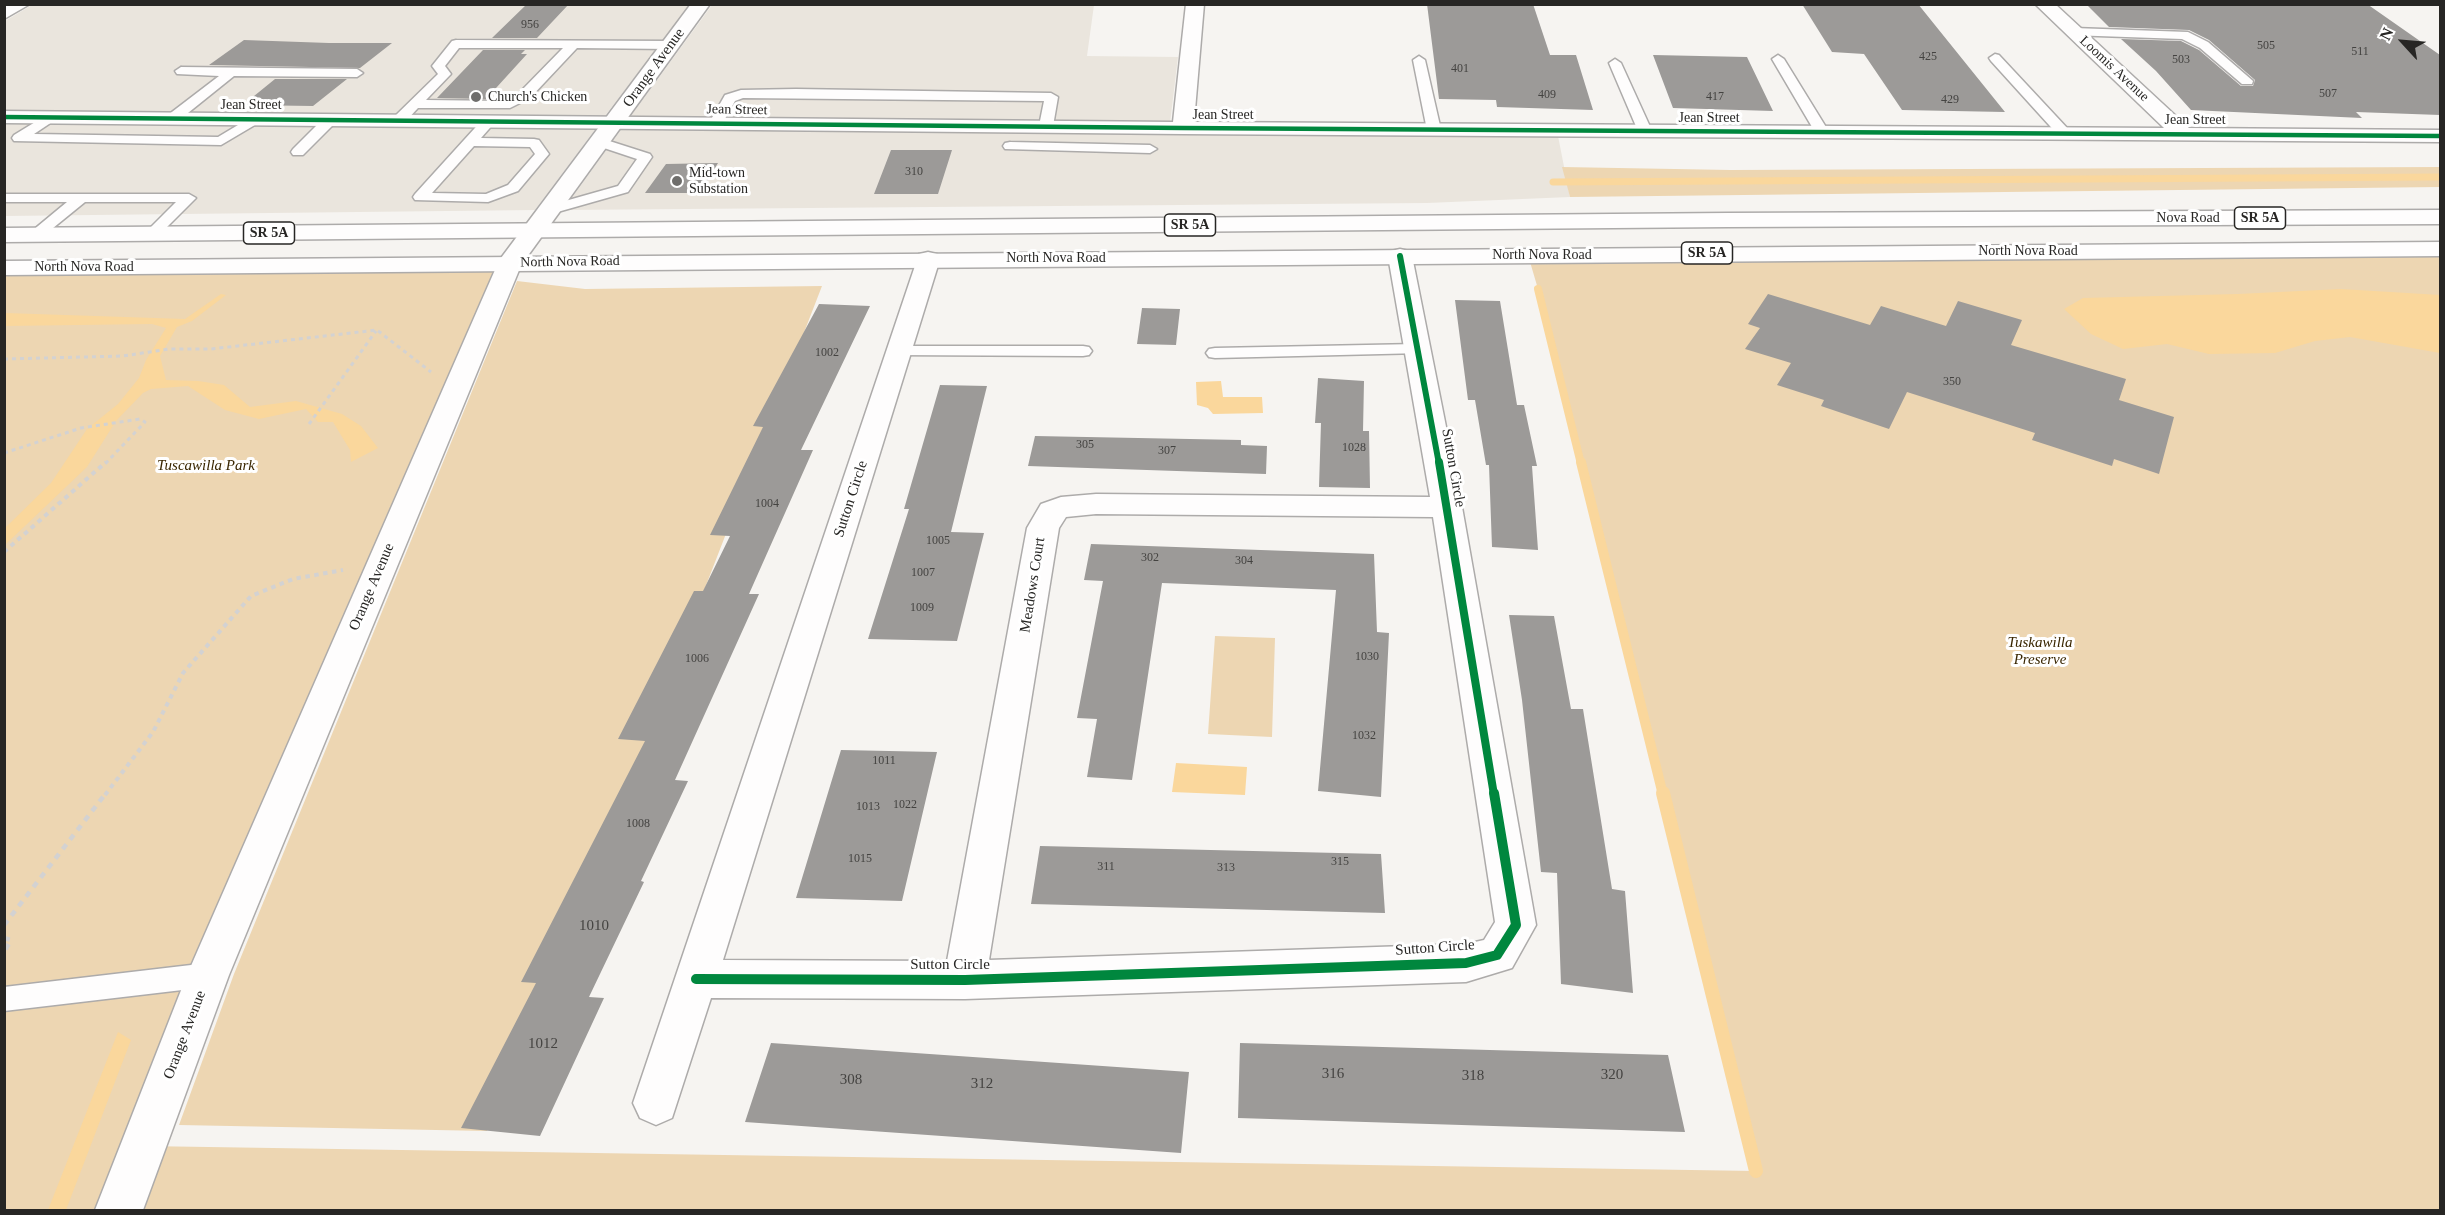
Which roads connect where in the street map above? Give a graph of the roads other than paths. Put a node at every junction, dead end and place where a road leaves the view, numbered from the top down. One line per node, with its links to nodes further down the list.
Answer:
1 (21, 4): 5 (street)
2 (701, 4): 8 (street, Orange Avenue)
3 (1195, 4): 28 (street)
4 (2044, 4): 6 (street, Loomis Avenue)
5 (4, 15)
6 (2074, 32): 16 (lane); 33 (street, Loomis Avenue)
7 (573, 45): 8 (lane); 17 (lane); 17 (lane)
8 (670, 45): 25 (street, Orange Avenue)
9 (1995, 58): 32 (lane)
10 (1778, 59): 31 (lane)
11 (1419, 60): 29 (lane)
12 (1615, 63): 30 (lane)
13 (182, 71): 14 (lane)
14 (231, 72): 15 (lane); 20 (lane)
15 (357, 74)
16 (2247, 81)
17 (415, 104): 23 (lane)
18 (4, 117): 19 (street, Jean Street)
19 (50, 117): 20 (street, Jean Street); 35 (lane)
20 (173, 118): 21 (street, Jean Street)
21 (258, 119): 22 (street, Jean Street); 35 (lane)
22 (331, 119): 23 (street, Jean Street); 41 (lane)
23 (399, 120): 24 (street, Jean Street)
24 (489, 121): 25 (street, Jean Street); 36 (lane)
25 (614, 122): 26 (street, Jean Street); 37 (street, Orange Avenue)
26 (716, 123): 27 (street, Jean Street); 27 (lane)
27 (1046, 126): 28 (street, Jean Street)
28 (1183, 128): 29 (street, Jean Street)
29 (1434, 130): 30 (street, Jean Street)
30 (1645, 131): 31 (street, Jean Street)
31 (1822, 132): 32 (street, Jean Street)
32 (2064, 133): 33 (street, Jean Street)
33 (2183, 134): 34 (street, Jean Street)
34 (2440, 136)
35 (19, 138): 39 (lane)
36 (470, 142): 36 (lane)
37 (600, 142): 44 (street, Orange Avenue); 44 (lane)
38 (1010, 146): 40 (lane)
39 (4, 149)
40 (1150, 149)
41 (298, 152)
42 (4, 198): 43 (lane)
43 (81, 198): 49 (lane); 50 (lane)
44 (549, 210): 48 (street, Orange Avenue)
45 (2440, 217): 46 (street, Nova Road / SR 5A)
46 (1479, 222): 47 (street, SR 5A); 54 (street)
47 (1381, 223): 48 (street, SR 5A); 53 (street)
48 (534, 231): 50 (street, SR 5A); 56 (street, Orange Avenue)
49 (37, 234): 50 (street, SR 5A); 51 (street, SR 5A)
50 (152, 234)
51 (4, 235)
52 (2440, 249): 54 (street, North Nova Road / SR 5A)
53 (1308, 256): 54 (street, North Nova Road / SR 5A); 55 (street, North Nova Road / SR 5A)
54 (1400, 256): 58 (street, Sutton Circle)
55 (928, 259): 56 (street, North Nova Road / SR 5A); 59 (street, Sutton Circle)
56 (510, 263): 57 (street, North Nova Road / SR 5A); 63 (street, Orange Avenue)
57 (4, 268)
58 (1417, 349): 61 (lane); 62 (street, Sutton Circle)
59 (899, 351): 60 (lane); 64 (street, Sutton Circle)
60 (1083, 351)
61 (1215, 353)
62 (1447, 507): 65 (street, Meadows Court); 65 (street, Sutton Circle)
63 (208, 975): 66 (lane); 68 (street, Orange Avenue)
64 (696, 979): 65 (street, Sutton Circle); 67 (street, Sutton Circle)
65 (965, 980)
66 (4, 999)
67 (656, 1103)
68 (119, 1210)

